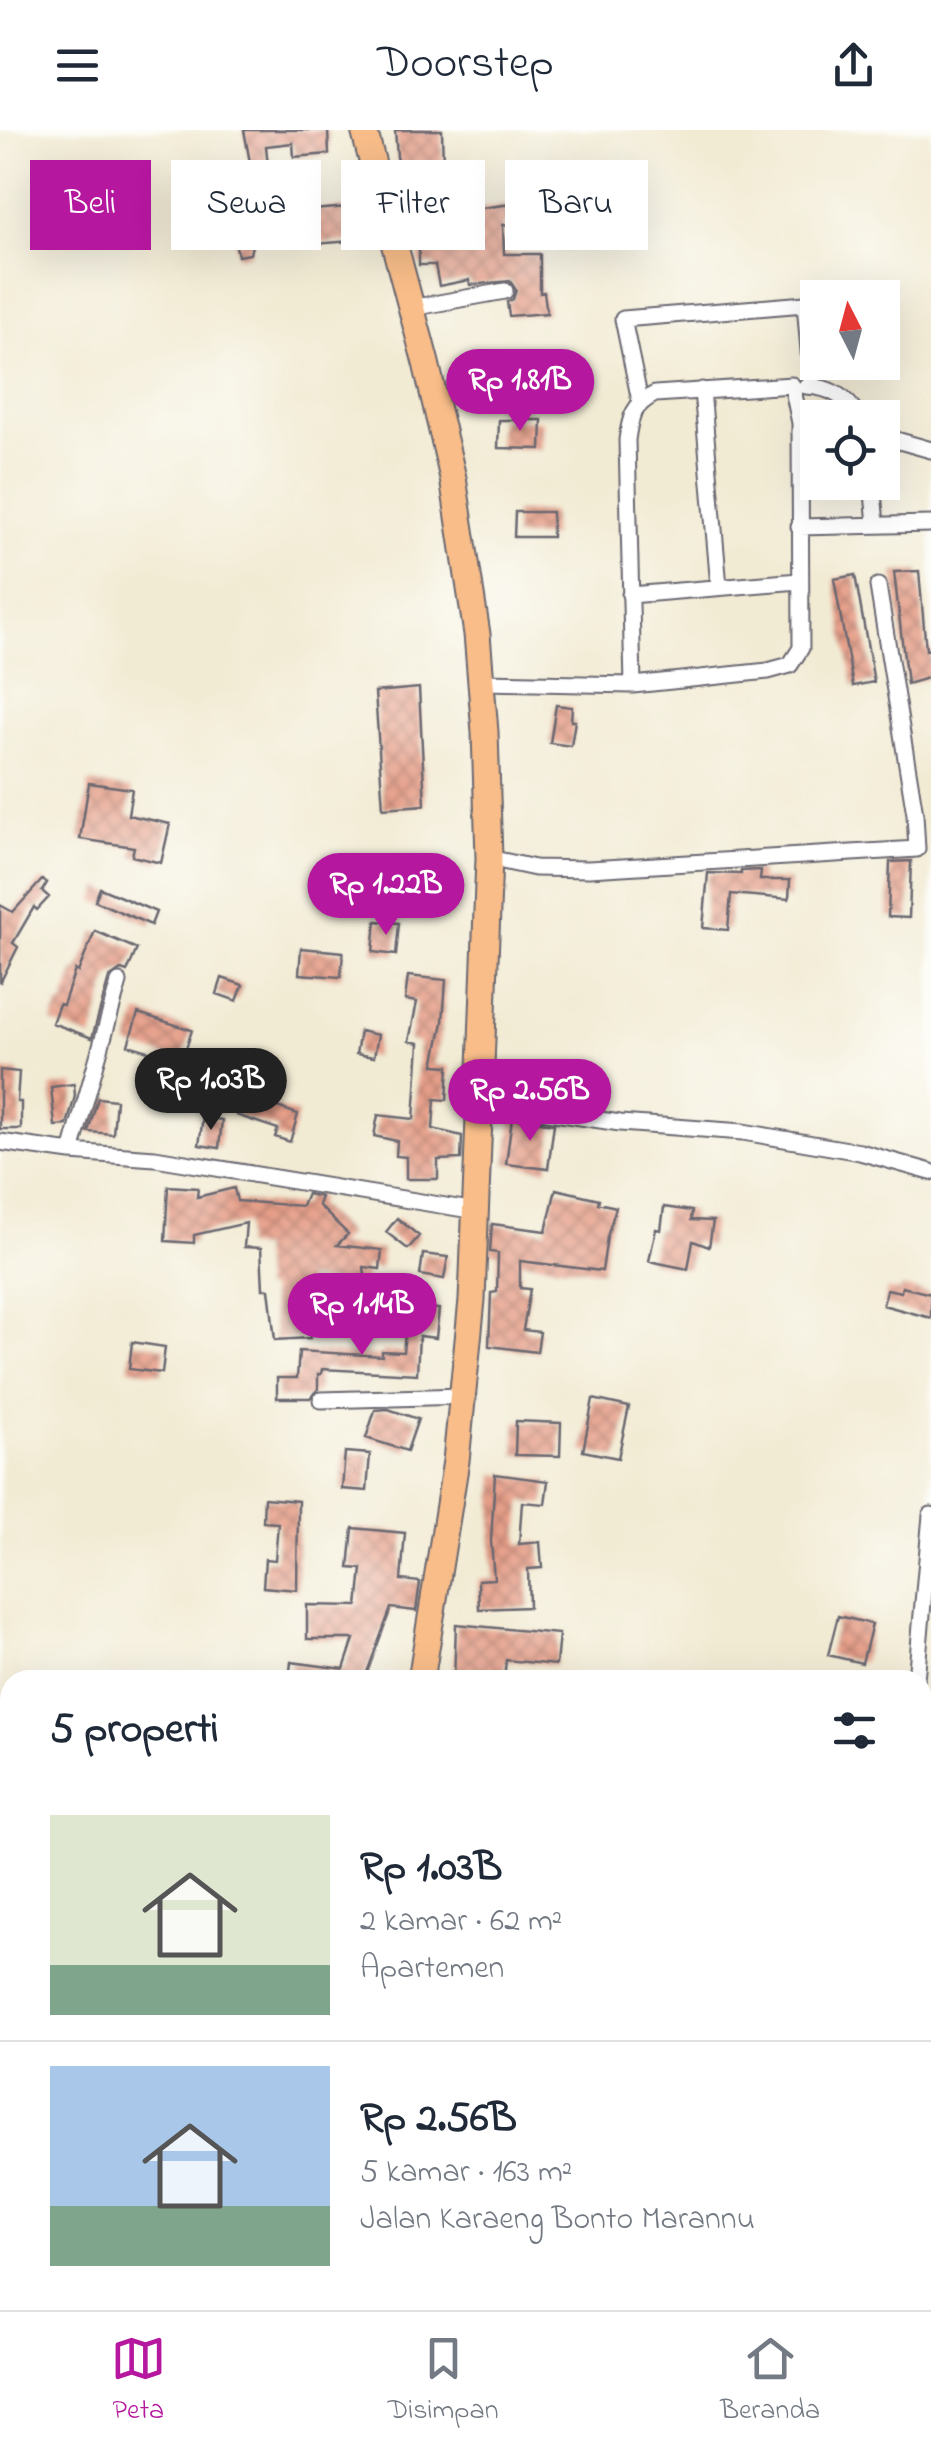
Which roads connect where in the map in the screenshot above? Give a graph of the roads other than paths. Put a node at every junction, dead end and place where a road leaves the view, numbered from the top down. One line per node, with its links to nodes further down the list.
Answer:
1 (364, 130): 3 (main road)
2 (505, 291): 3 (street)
3 (411, 308): 20 (main road)
4 (792, 385): 5 (street); 6 (street); 9 (street)
5 (812, 386): 7 (street); 8 (street)
6 (702, 390): 8 (street); 18 (street)
7 (845, 400)
8 (640, 401): 19 (street)
9 (800, 423): 15 (street)
10 (900, 441): 11 (street)
11 (931, 450)
12 (874, 500): 13 (street)
13 (876, 524): 14 (street); 15 (street)
14 (931, 524)
15 (799, 527): 16 (street)
16 (798, 581): 18 (street); 21 (street)
17 (878, 586): 22 (street)
18 (719, 587): 19 (street)
19 (630, 595): 21 (street)
20 (482, 682): 21 (street); 23 (main road)
21 (632, 686)
22 (924, 849): 23 (street)
23 (489, 858): 25 (main road)
24 (120, 982): 27 (street)
25 (481, 1102): 28 (street); 29 (main road)
26 (0, 1142): 27 (street)
27 (72, 1152): 29 (street)
28 (931, 1172)
29 (476, 1211): 30 (main road)
30 (464, 1396): 31 (street); 33 (main road)
31 (321, 1400)
32 (931, 1515): 34 (street)
33 (423, 1670)
34 (917, 1670)

